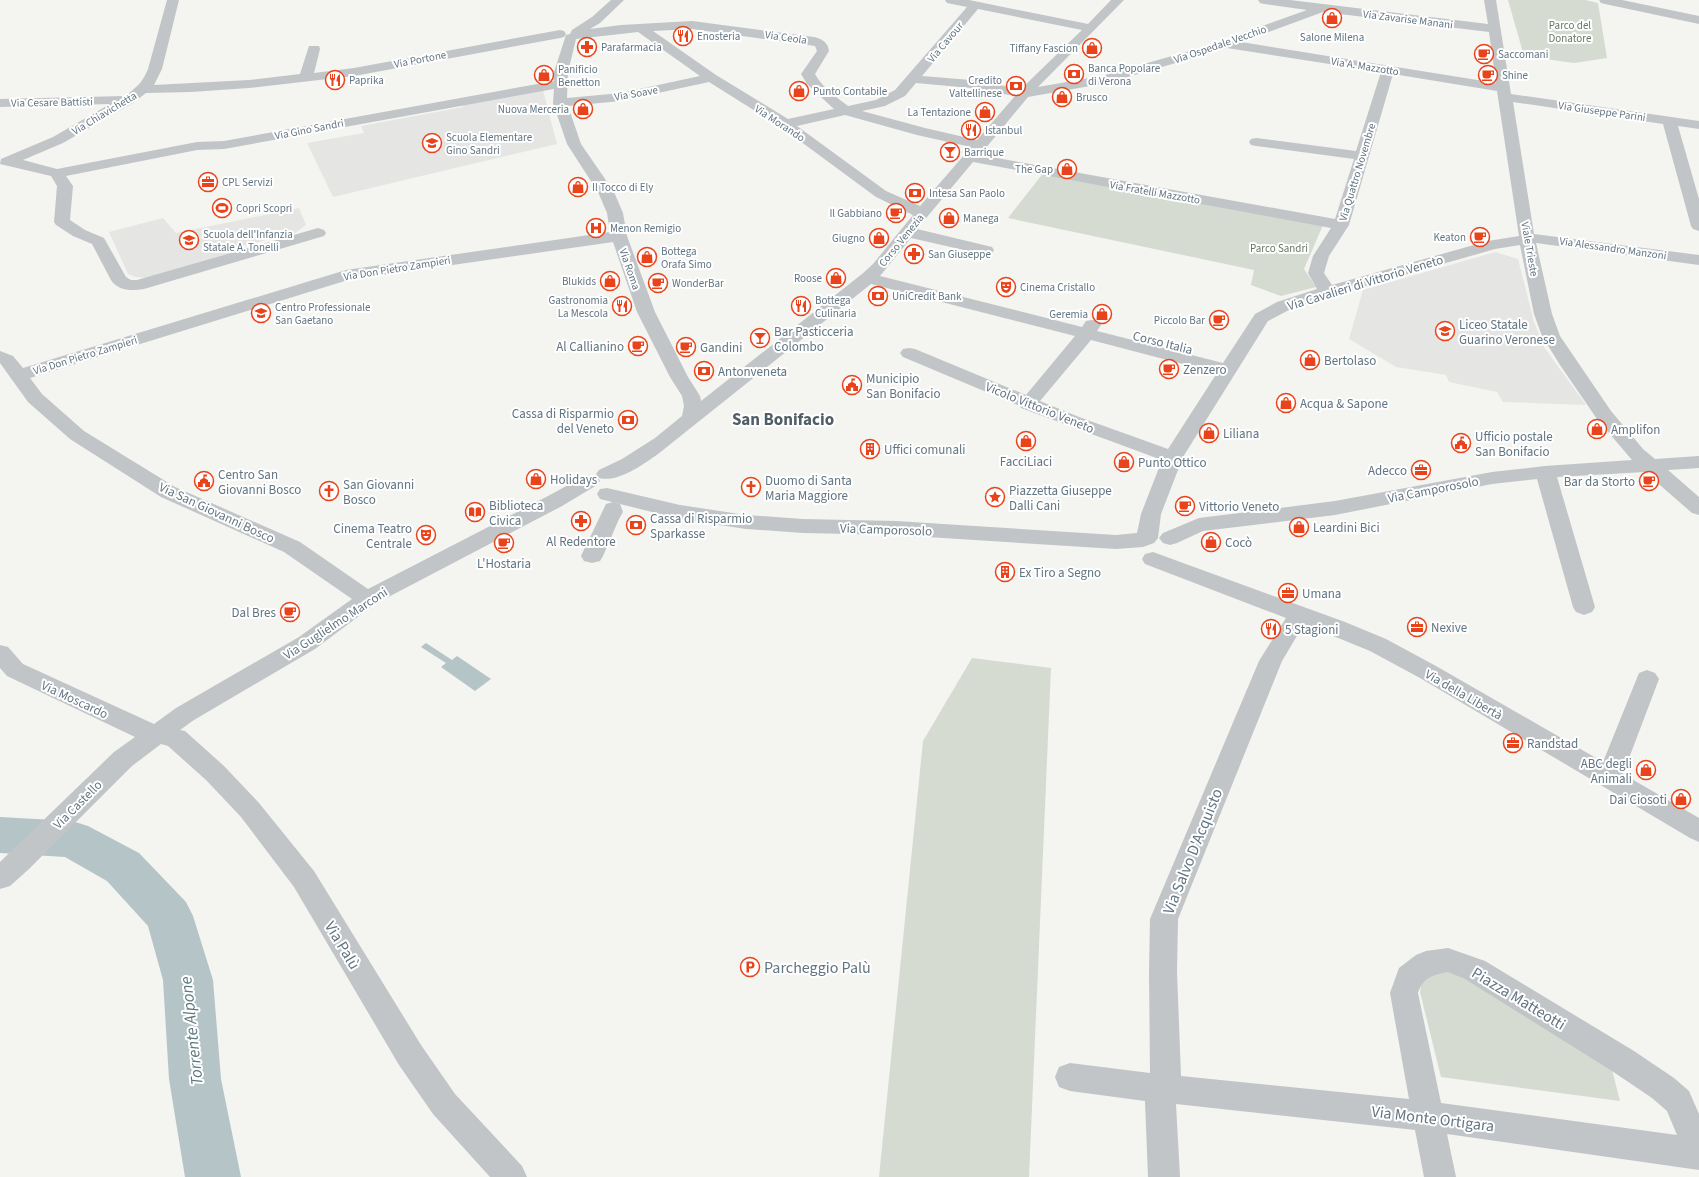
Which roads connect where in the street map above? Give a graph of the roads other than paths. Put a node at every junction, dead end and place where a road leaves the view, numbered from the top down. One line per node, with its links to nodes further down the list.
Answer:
1 (173, 0): 24 (street, Via Chiavichetta)
2 (618, 0): 11 (street)
3 (951, 0): 8 (street)
4 (1118, 0): 13 (street, Corso Venezia)
5 (1264, 0): 9 (street, Via Zavarise Manani)
6 (1490, 0): 14 (street, Viale Trieste)
7 (1605, 0): 10 (street)
8 (975, 5): 13 (street); 22 (street, Via Cavour)
9 (1322, 8): 14 (street, Via Zavarise Manani); 17 (street, Via Ospedale Vecchio)
10 (1699, 20)
11 (592, 23): 15 (street, Via Ceola); 16 (street)
12 (641, 28): 15 (street, Via Ceola); 21 (street, Via Morando); 31 (street, Via Ceola)
13 (1091, 28): 26 (street, Corso Venezia)
14 (1494, 28): 25 (street, Viale Trieste)
15 (621, 29): 16 (street, Via Ceola)
16 (568, 37): 20 (street, Via Portone); 23 (street, Via Roma)
17 (1227, 43): 19 (street, Via A. Mazzotto); 26 (street, Via Ospedale Vecchio)
18 (314, 49): 20 (street)
19 (1388, 70): 25 (street, Via A. Mazzotto); 38 (street, Via Quattro Novembre)
20 (306, 78): 24 (street, Via Portone)
21 (711, 78): 28 (street, Via Soave); 34 (street, Via Morando)
22 (914, 79): 26 (street); 29 (street, Via Cavour)
23 (561, 84): 28 (street, Via Roma); 41 (street, Via Gino Sandri)
24 (143, 89): 27 (street, Via Chiavichetta)
25 (1505, 92): 32 (street, Via Giuseppe Parini); 48 (street, Viale Trieste)
26 (1024, 94): 37 (street, Corso Venezia)
27 (128, 100): 30 (street, Via Cesare Battisti); 40 (street, Via Chiavichetta)
28 (560, 103): 47 (street, Via Roma)
29 (880, 103): 31 (street, Via Cavour); 33 (street)
30 (2, 104)
31 (846, 111): 33 (street, Via Ceola); 34 (street, Via Cavour)
32 (1670, 121): 35 (street, Via Giuseppe Parini); 44 (street)
33 (887, 123): 37 (street, Via Ceola)
34 (786, 124): 42 (street, Via Morando)
35 (1699, 125)
36 (1256, 142): 38 (street)
37 (980, 145): 39 (street, Corso Venezia)
38 (1361, 156): 43 (street, Via Quattro Novembre)
39 (969, 157): 42 (street, Corso Venezia); 43 (street, Via Fratelli Mazzotto)
40 (4, 162): 41 (street, Via Gino Sandri)
41 (57, 173): 46 (street)
42 (922, 213): 45 (street, Corso Venezia)
43 (1341, 225): 52 (street, Via Quattro Novembre)
44 (1699, 226)
45 (908, 232): 49 (street); 51 (street, Corso Venezia)
46 (318, 233)
47 (619, 236): 57 (street, Via Don Pietro Zampieri); 59 (street, Via Roma)
48 (1527, 239): 50 (street, Via Alessandro Manzoni); 52 (street, Via Cavalieri di Vittorio Veneto); 62 (street, Viale Trieste)
49 (986, 250)
50 (1699, 260)
51 (874, 273): 53 (street, Corso Italia); 59 (street, Corso Venezia)
52 (1328, 291): 56 (street, Via Cavalieri di Vittorio Veneto)
53 (1089, 330): 56 (street, Corso Italia); 58 (street)
54 (909, 353): 58 (street, Vicolo Vittorio Veneto)
55 (0, 356): 57 (street, Via San Giovanni Bosco)
56 (1230, 365): 60 (street, Via Cavalieri di Vittorio Veneto)
57 (19, 375): 68 (street, Via San Giovanni Bosco)
58 (1028, 404): 60 (street, Vicolo Vittorio Veneto)
59 (691, 418): 64 (street, Corso Venezia)
60 (1173, 457): 66 (street, Via Cavalieri di Vittorio Veneto)
61 (1699, 462): 62 (street, Via Camporosolo)
62 (1650, 464): 63 (street, Via Camporosolo); 65 (street, Viale Trieste)
63 (1545, 472): 66 (street, Via Camporosolo); 69 (street)
64 (608, 489): 66 (street, Via Camporosolo); 67 (street); 68 (street, Via Guglielmo Marconi)
65 (1699, 508)
66 (1157, 545): 70 (street, Via della Libertà)
67 (592, 556)
68 (367, 600): 73 (street, Via Guglielmo Marconi)
69 (1584, 607)
70 (1298, 614): 74 (street, Via della Libertà); 78 (street, Via Salvo D'Acquisto)
71 (0, 653): 73 (street, Via Moscardo)
72 (1647, 679): 74 (street)
73 (157, 733): 76 (street, Via Castello); 82 (street, Via Palù)
74 (1609, 779): 75 (street, Via della Libertà)
75 (1699, 831)
76 (0, 878)
77 (1070, 1077): 78 (street, Via Monte Ortigara)
78 (1166, 1089): 79 (street, Via Monte Ortigara); 83 (street, Via Salvo D'Acquisto)
79 (1428, 1116): 80 (street, Piazza Matteotti); 81 (street, Via Monte Ortigara); 84 (street, Piazza Matteotti)
80 (1699, 1150)
81 (1699, 1154)
82 (511, 1177)
83 (1164, 1177)
84 (1440, 1177)

